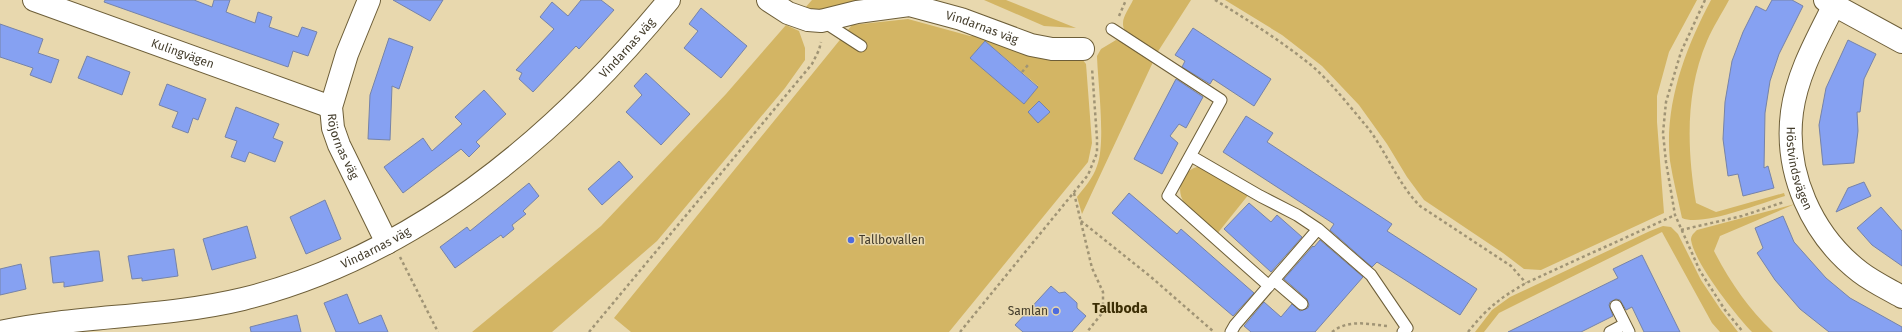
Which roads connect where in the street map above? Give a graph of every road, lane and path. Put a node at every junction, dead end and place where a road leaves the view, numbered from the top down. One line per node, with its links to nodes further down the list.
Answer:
1 (34, 0): 13 (street, Kulingvägen)
2 (369, 0): 13 (street, Röjornas väg)
3 (669, 0): 21 (street, Vindarnas väg)
4 (768, 0): 8 (street, Vindarnas väg)
5 (1216, 0): 23 (path)
6 (1706, 0): 17 (path)
7 (1830, 3): 10 (street, Höstvindsvägen); 16 (street, Höstvindsvägen)
8 (821, 21): 11 (lane); 12 (street, Vindarnas väg); 31 (path)
9 (1112, 29): 14 (lane)
10 (1902, 42)
11 (861, 46)
12 (1083, 49): 15 (path)
13 (330, 107): 21 (street, Röjornas väg)
14 (1191, 156): 19 (lane); 22 (lane)
15 (1074, 193): 18 (path); 32 (path)
16 (1802, 196): 20 (path); 24 (street, Höstvindsvägen)
17 (1675, 215): 20 (path); 23 (path)
18 (1081, 221): 33 (path); 34 (path)
19 (1318, 229): 22 (lane); 28 (lane)
20 (1681, 230): 39 (path)
21 (389, 241): 29 (street, Vindarnas väg); 30 (path)
22 (1271, 283): 25 (lane); 35 (lane)
23 (1526, 283): 37 (path)
24 (1902, 297)
25 (1302, 304)
26 (1616, 306): 27 (lane)
27 (1627, 328): 38 (lane)
28 (1405, 330): 36 (path)
29 (0, 332)
30 (438, 332)
31 (589, 332)
32 (960, 332)
33 (1087, 332)
34 (1214, 332)
35 (1231, 332)
36 (1332, 332)
37 (1468, 332)
38 (1610, 332)
39 (1743, 332)

